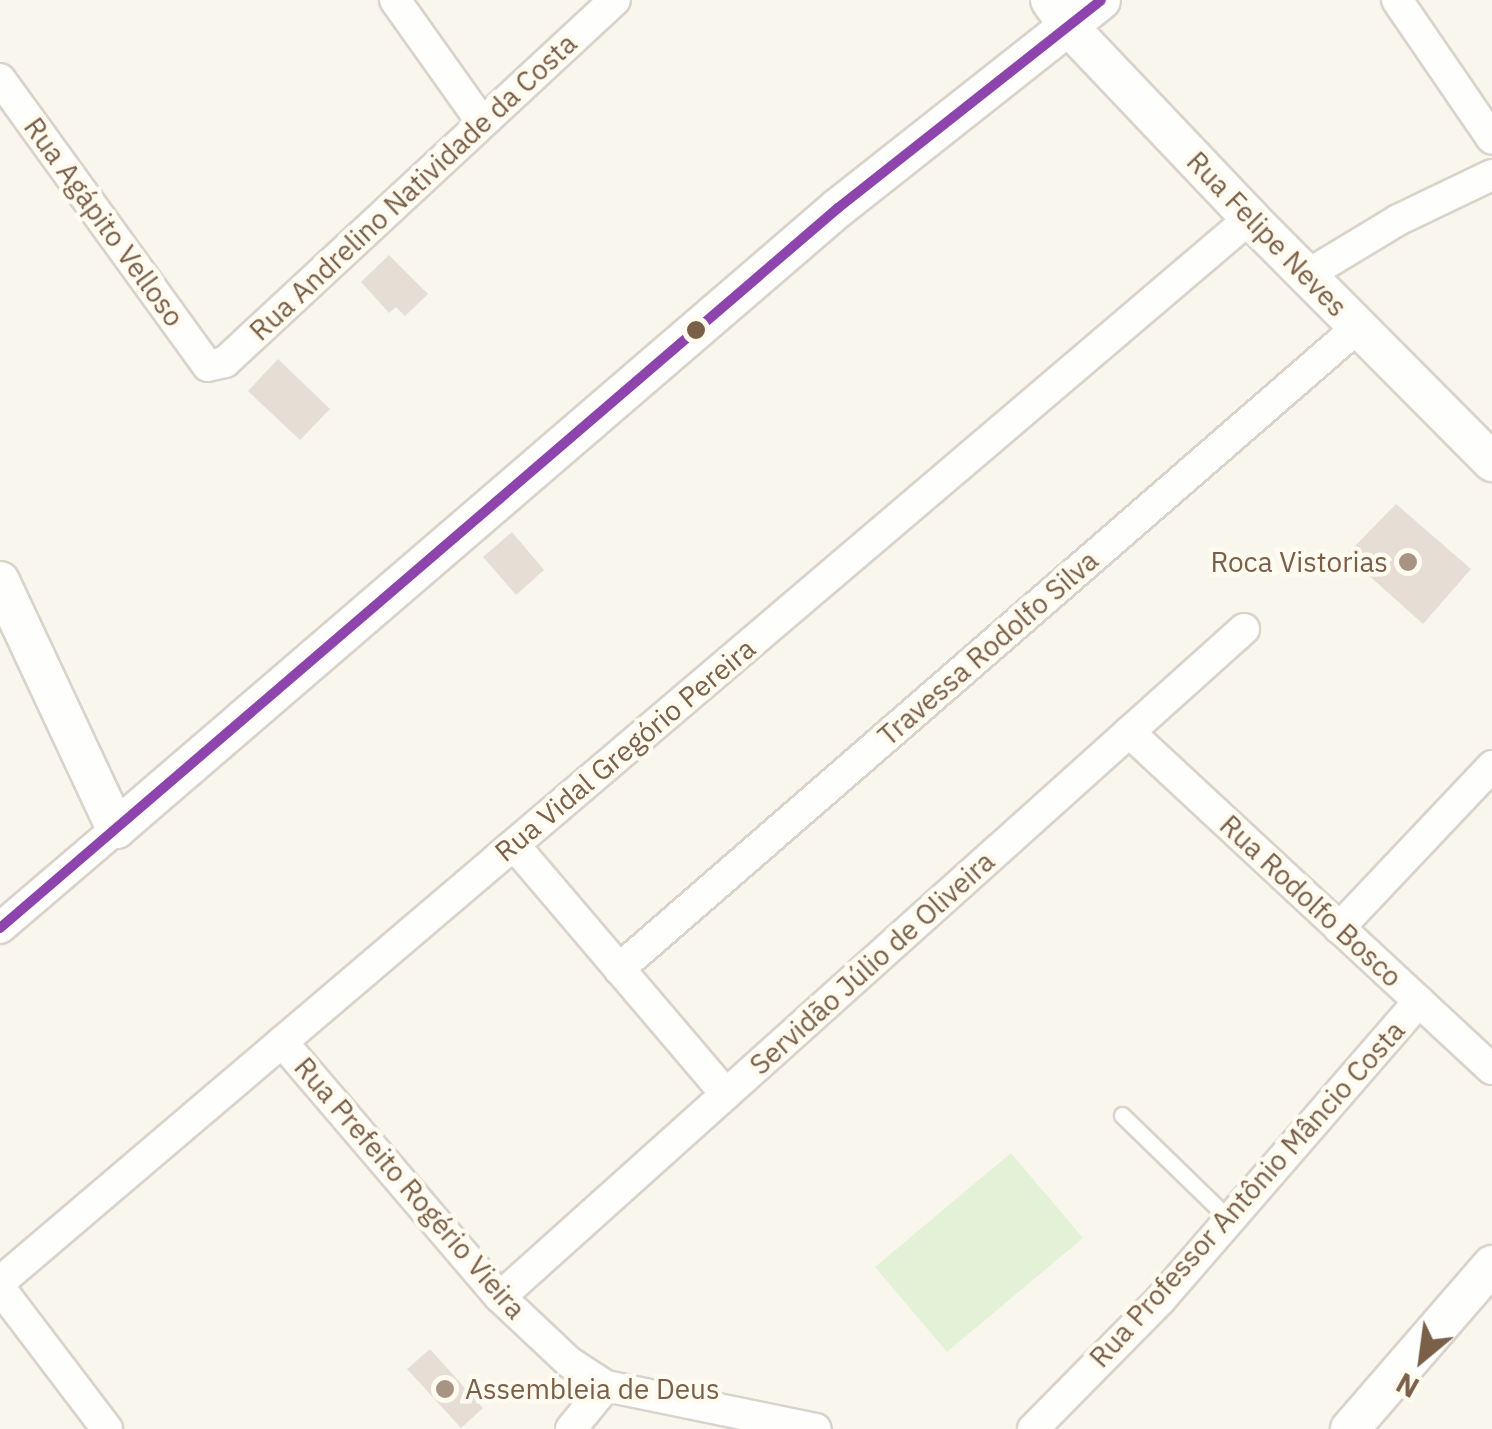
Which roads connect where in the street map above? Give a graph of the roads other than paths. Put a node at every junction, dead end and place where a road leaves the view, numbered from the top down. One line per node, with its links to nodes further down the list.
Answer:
1 (395, 0): 7 (street)
2 (614, 0): 7 (street, Rua Andrelino Natividade da Costa)
3 (1101, 0): 5 (street)
4 (1397, 0): 8 (street)
5 (1060, 13): 10 (street, Rua Felipe Neves); 19 (street)
6 (0, 79): 13 (street, Rua Agápito Velloso)
7 (481, 121): 13 (street, Rua Andrelino Natividade da Costa)
8 (1492, 139)
9 (1492, 176): 11 (street)
10 (1250, 218): 11 (street, Rua Felipe Neves); 20 (street, Rua Vidal Gregório Pereira)
11 (1307, 275): 12 (street, Rua Felipe Neves)
12 (1358, 327): 14 (street, Rua Felipe Neves); 23 (street, Travessa Rodolfo Silva)
13 (208, 366)
14 (1492, 462)
15 (4, 603): 19 (street)
16 (1244, 628): 17 (street, Servidão Júlio de Oliveira)
17 (1129, 732): 22 (street, Rua Rodolfo Bosco); 27 (street, Servidão Júlio de Oliveira)
18 (1492, 766): 22 (street)
19 (116, 829): 21 (street)
20 (514, 844): 23 (street); 25 (street, Rua Vidal Gregório Pereira)
21 (0, 928)
22 (1340, 928): 24 (street, Rua Rodolfo Bosco)
23 (618, 969): 27 (street)
24 (1419, 1001): 26 (street, Rua Rodolfo Bosco); 29 (street, Rua Professor Antônio Mâncio Costa)
25 (282, 1042): 31 (street, Rua Vidal Gregório Pereira); 32 (street, Rua Prefeito Rogério Vieira)
26 (1492, 1069)
27 (726, 1094): 32 (street, Servidão Júlio de Oliveira)
28 (1122, 1115): 29 (lane)
29 (1228, 1218): 37 (street, Rua Professor Antônio Mâncio Costa)
30 (1492, 1265): 38 (street)
31 (0, 1285): 34 (street)
32 (500, 1297): 33 (street, Rua Prefeito Rogério Vieira)
33 (606, 1386): 35 (street); 36 (street, Rua Prefeito Rogério Vieira)
34 (107, 1429)
35 (571, 1429)
36 (816, 1429)
37 (1033, 1429)
38 (1350, 1429)

